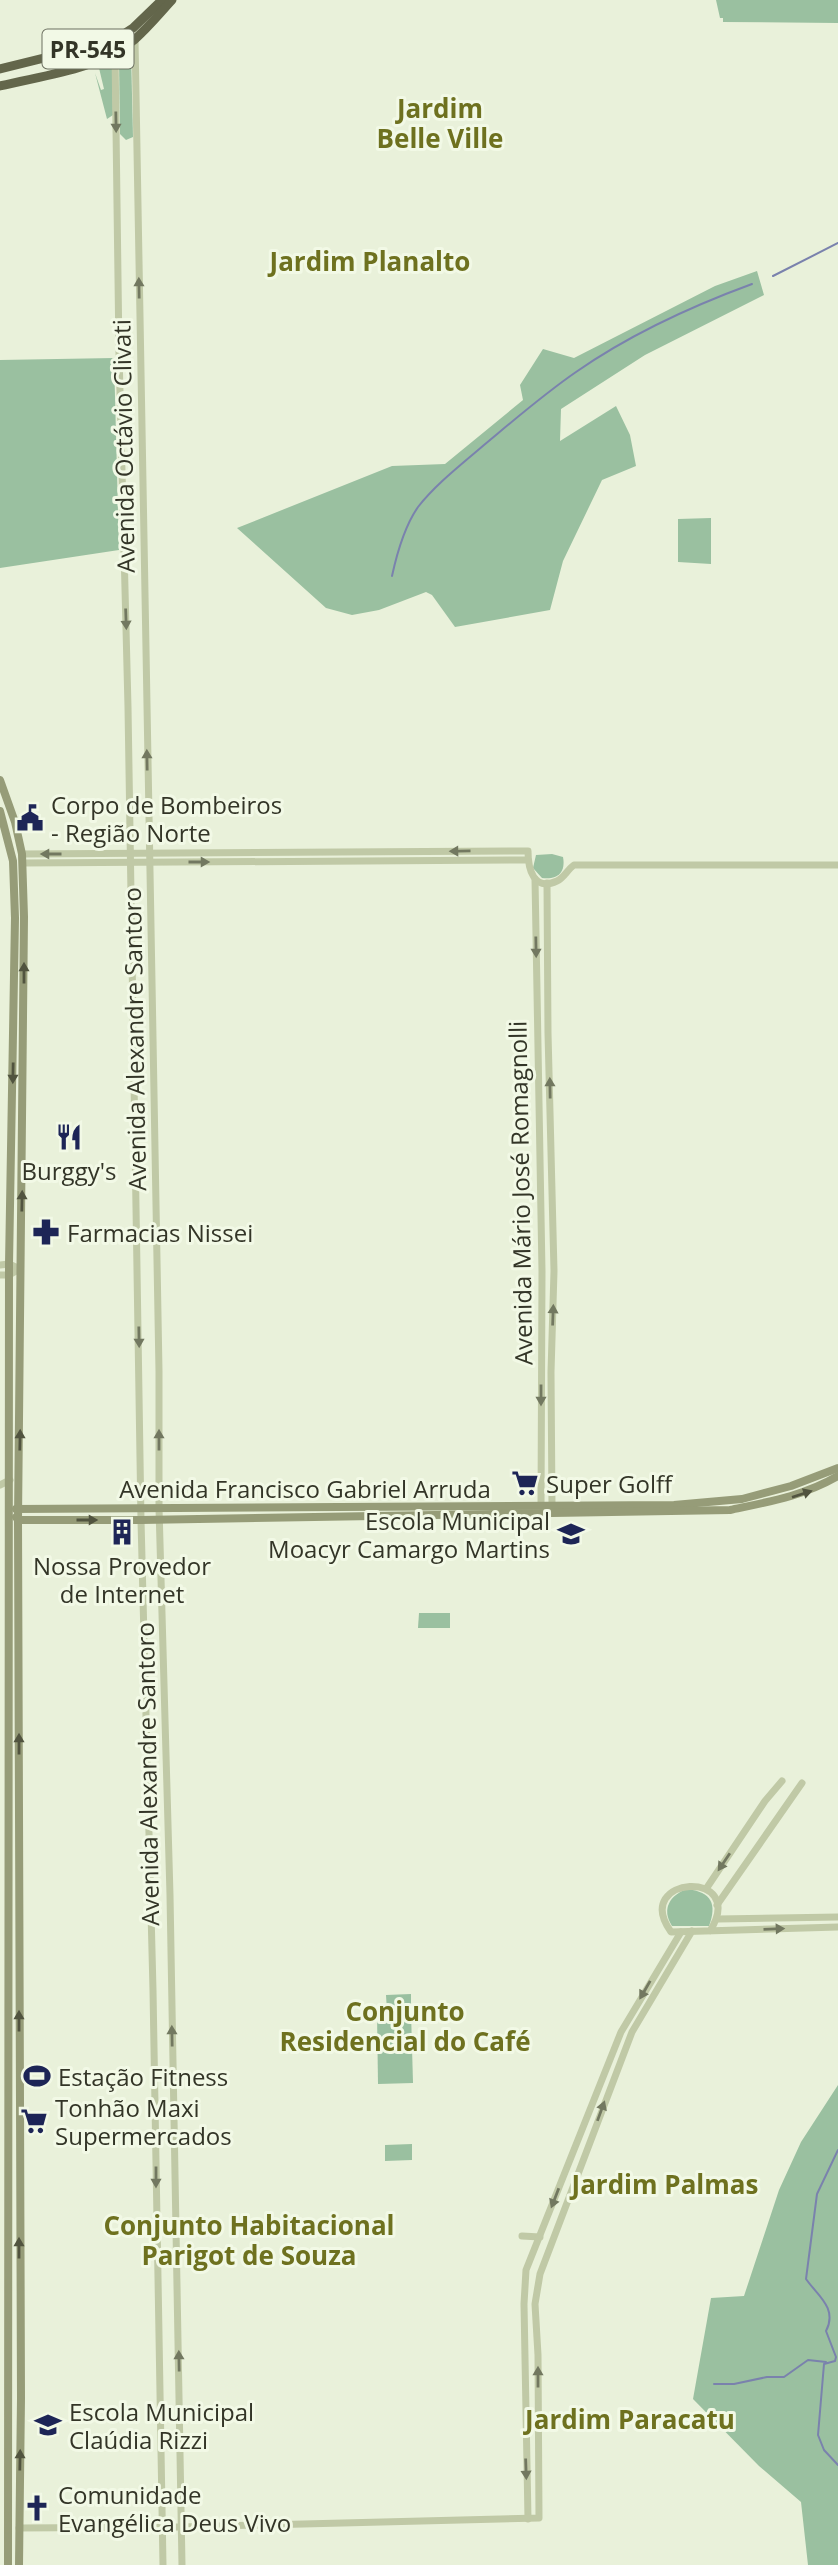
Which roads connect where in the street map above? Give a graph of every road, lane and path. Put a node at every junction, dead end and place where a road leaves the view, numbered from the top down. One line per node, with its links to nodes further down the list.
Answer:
1 (162, 0): 5 (highway, PR-545)
2 (172, 0): 3 (highway, PR-545)
3 (135, 39): 4 (highway, PR-545); 13 (street, Avenida Octávio Clivati, one-way to 3)
4 (115, 53): 6 (highway, PR-545); 12 (street, Avenida Octávio Clivati, one-way to 12)
5 (0, 69)
6 (0, 86)
7 (0, 780): 9 (main road)
8 (0, 811): 10 (main road)
9 (15, 822): 10 (main road); 14 (main road)
10 (5, 824): 11 (main road)
11 (10, 843): 14 (main road); 21 (main road, one-way to 21)
12 (130, 853): 13 (street); 14 (street, one-way to 14); 16 (street, Avenida Alexandre Santoro)
13 (149, 853): 15 (street, one-way to 13); 17 (street, Avenida Alexandre Santoro)
14 (22, 858): 16 (street); 22 (main road, one-way to 14)
15 (528, 860): 17 (street, one-way to 15); 19 (street, Avenida Mário José Romagnolli)
16 (130, 863): 17 (street); 34 (street, Avenida Alexandre Santoro, one-way to 34)
17 (150, 863): 35 (street, Avenida Alexandre Santoro, one-way to 17)
18 (838, 865): 20 (street)
19 (535, 879): 20 (street); 37 (street, Avenida Mário José Romagnolli, one-way to 37)
20 (547, 883): 33 (street, Avenida Mário José Romagnolli, one-way to 20)
21 (5, 1265): 22 (street); 23 (main road)
22 (20, 1269): 23 (street); 25 (main road)
23 (5, 1275): 24 (main road)
24 (10, 1362): 25 (main road); 26 (main road)
25 (21, 1362): 27 (main road)
26 (10, 1398): 27 (main road); 30 (main road)
27 (20, 1410): 36 (main road, one-way to 27)
28 (838, 1468): 33 (main road, Avenida Francisco Gabriel Arruda)
29 (838, 1476): 37 (main road, Avenida Francisco Gabriel Arruda, one-way to 29)
30 (10, 1480): 31 (street); 36 (main road)
31 (0, 1485)
32 (0, 1501): 36 (street)
33 (552, 1506): 37 (main road, Avenida Francisco Gabriel Arruda)
34 (141, 1508): 35 (main road, Avenida Francisco Gabriel Arruda); 36 (main road, Avenida Francisco Gabriel Arruda); 39 (street, Avenida Alexandre Santoro)
35 (159, 1508): 37 (main road, Avenida Francisco Gabriel Arruda); 40 (street, Avenida Alexandre Santoro)
36 (14, 1509): 38 (main road); 42 (main road)
37 (541, 1510): 40 (main road, Avenida Francisco Gabriel Arruda)
38 (18, 1520): 39 (main road, Avenida Francisco Gabriel Arruda, one-way to 39); 43 (main road, one-way to 38)
39 (141, 1520): 40 (main road, Avenida Francisco Gabriel Arruda); 59 (street, Avenida Alexandre Santoro, one-way to 59)
40 (160, 1520): 60 (street, Avenida Alexandre Santoro, one-way to 40)
41 (782, 1781): 45 (street)
42 (9, 1782): 43 (main road); 61 (main road)
43 (19, 1783): 58 (main road, one-way to 43)
44 (802, 1783): 46 (street)
45 (742, 1835): 46 (street); 47 (street, one-way to 47)
46 (757, 1846): 48 (street)
47 (705, 1889): 48 (street); 54 (street)
48 (717, 1905): 50 (street)
49 (838, 1917): 50 (street)
50 (718, 1919): 53 (street)
51 (838, 1927): 53 (street, one-way to 51)
52 (692, 1931): 53 (street); 54 (street); 57 (street, one-way to 52)
53 (710, 1931)
54 (681, 1932): 56 (street, one-way to 56)
55 (522, 2236): 56 (street)
56 (540, 2237): 57 (street, one-way to 57)
57 (528, 2519): 60 (street)
58 (19, 2528): 59 (street); 62 (main road)
59 (162, 2528): 60 (street); 63 (street, Avenida Alexandre Santoro)
60 (181, 2528): 64 (street, Avenida Alexandre Santoro)
61 (8, 2565)
62 (19, 2565)
63 (163, 2565)
64 (182, 2565)

